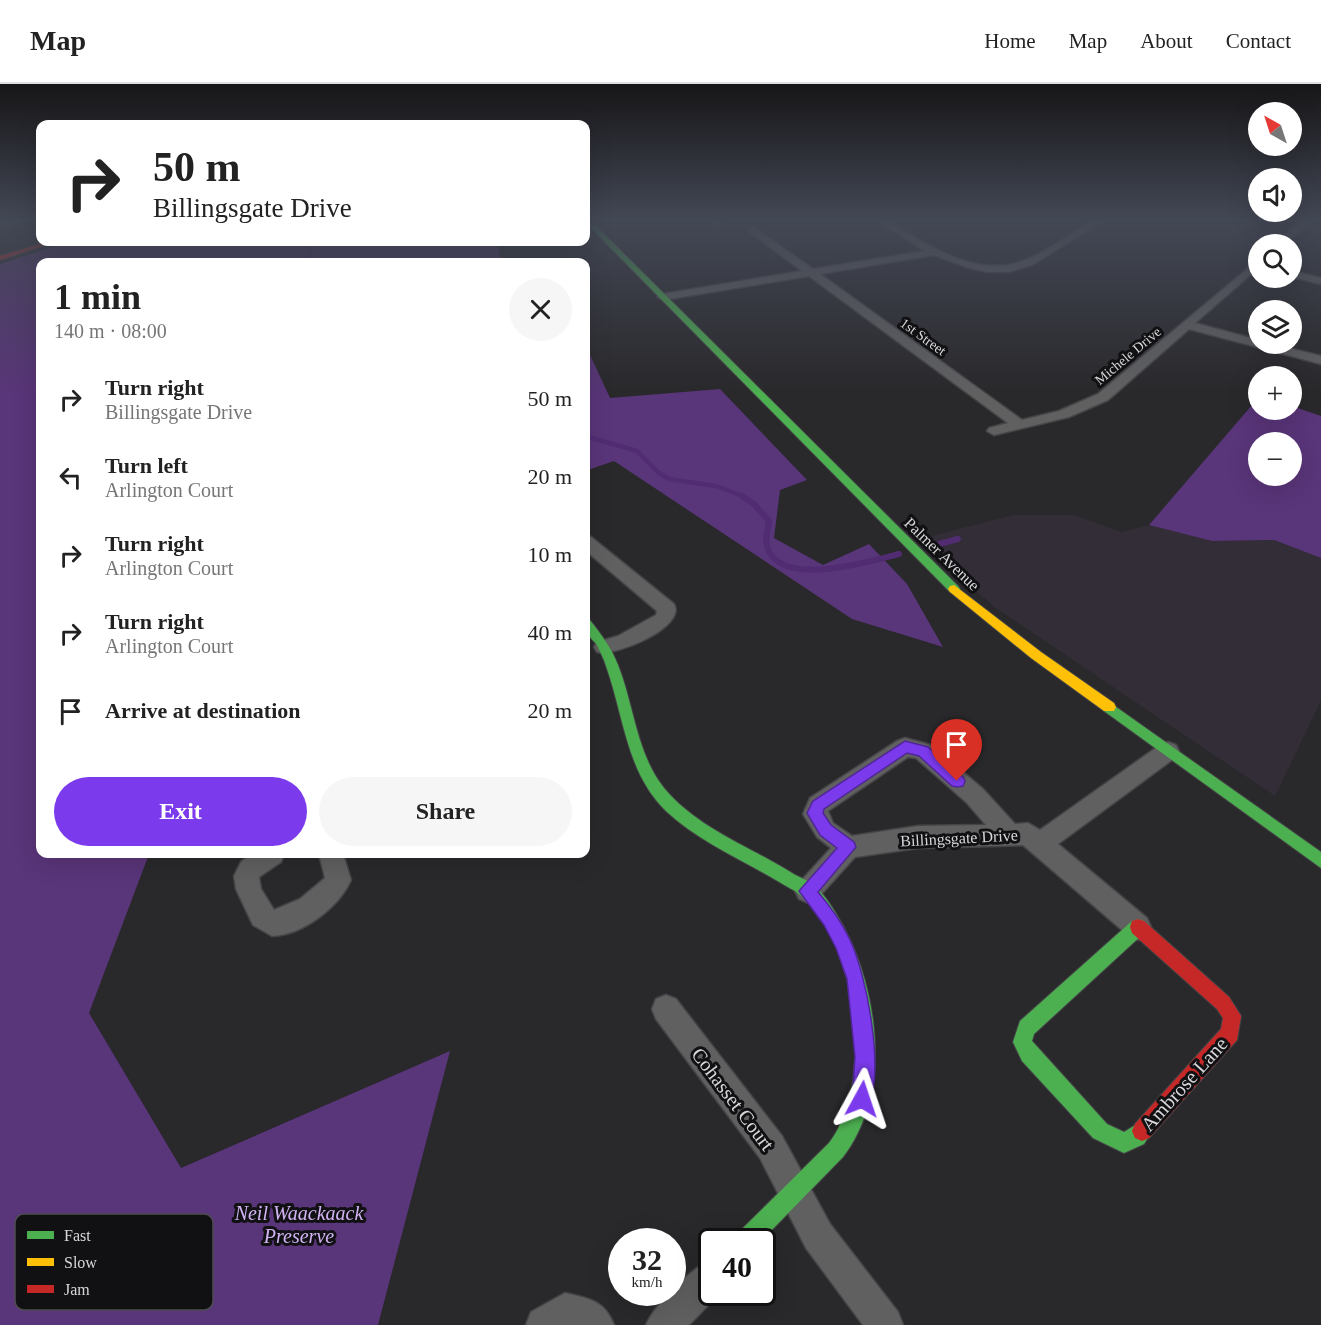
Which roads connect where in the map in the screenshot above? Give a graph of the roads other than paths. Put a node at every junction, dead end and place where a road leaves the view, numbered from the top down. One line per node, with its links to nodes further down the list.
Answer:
1 (643, 277): 7 (street, Palmer Avenue)
2 (786, 277): 7 (street)
3 (815, 277): 10 (street, 1st Street)
4 (1244, 277): 8 (street, Michele Drive)
5 (1304, 277): 6 (street)
6 (1321, 281)
7 (663, 297): 15 (street, Palmer Avenue)
8 (1188, 325): 9 (street); 10 (street, Michele Drive)
9 (1321, 360)
10 (1018, 424): 11 (street, Michele Drive)
11 (994, 431)
12 (590, 545): 14 (street)
13 (590, 629): 14 (street)
14 (604, 648): 22 (street)
15 (1168, 751): 17 (street, Billingsgate Drive); 21 (street, Palmer Avenue)
16 (1009, 834): 17 (street, Billingsgate Drive); 18 (street, Billingsgate Drive); 18 (street)
17 (1041, 843): 23 (street, Ambrose Lane)
18 (848, 847): 22 (street)
19 (266, 858): 20 (street)
20 (332, 858)
21 (1321, 861)
22 (808, 891): 25 (street)
23 (1138, 927): 23 (street, Ambrose Lane)
24 (666, 1009): 25 (street, Cohasset Court)
25 (794, 1192): 26 (street); 31 (street, Cohasset Court)
26 (759, 1228)
27 (698, 1290): 30 (street)
28 (544, 1325): 29 (street)
29 (596, 1325)
30 (664, 1325)
31 (885, 1325)

